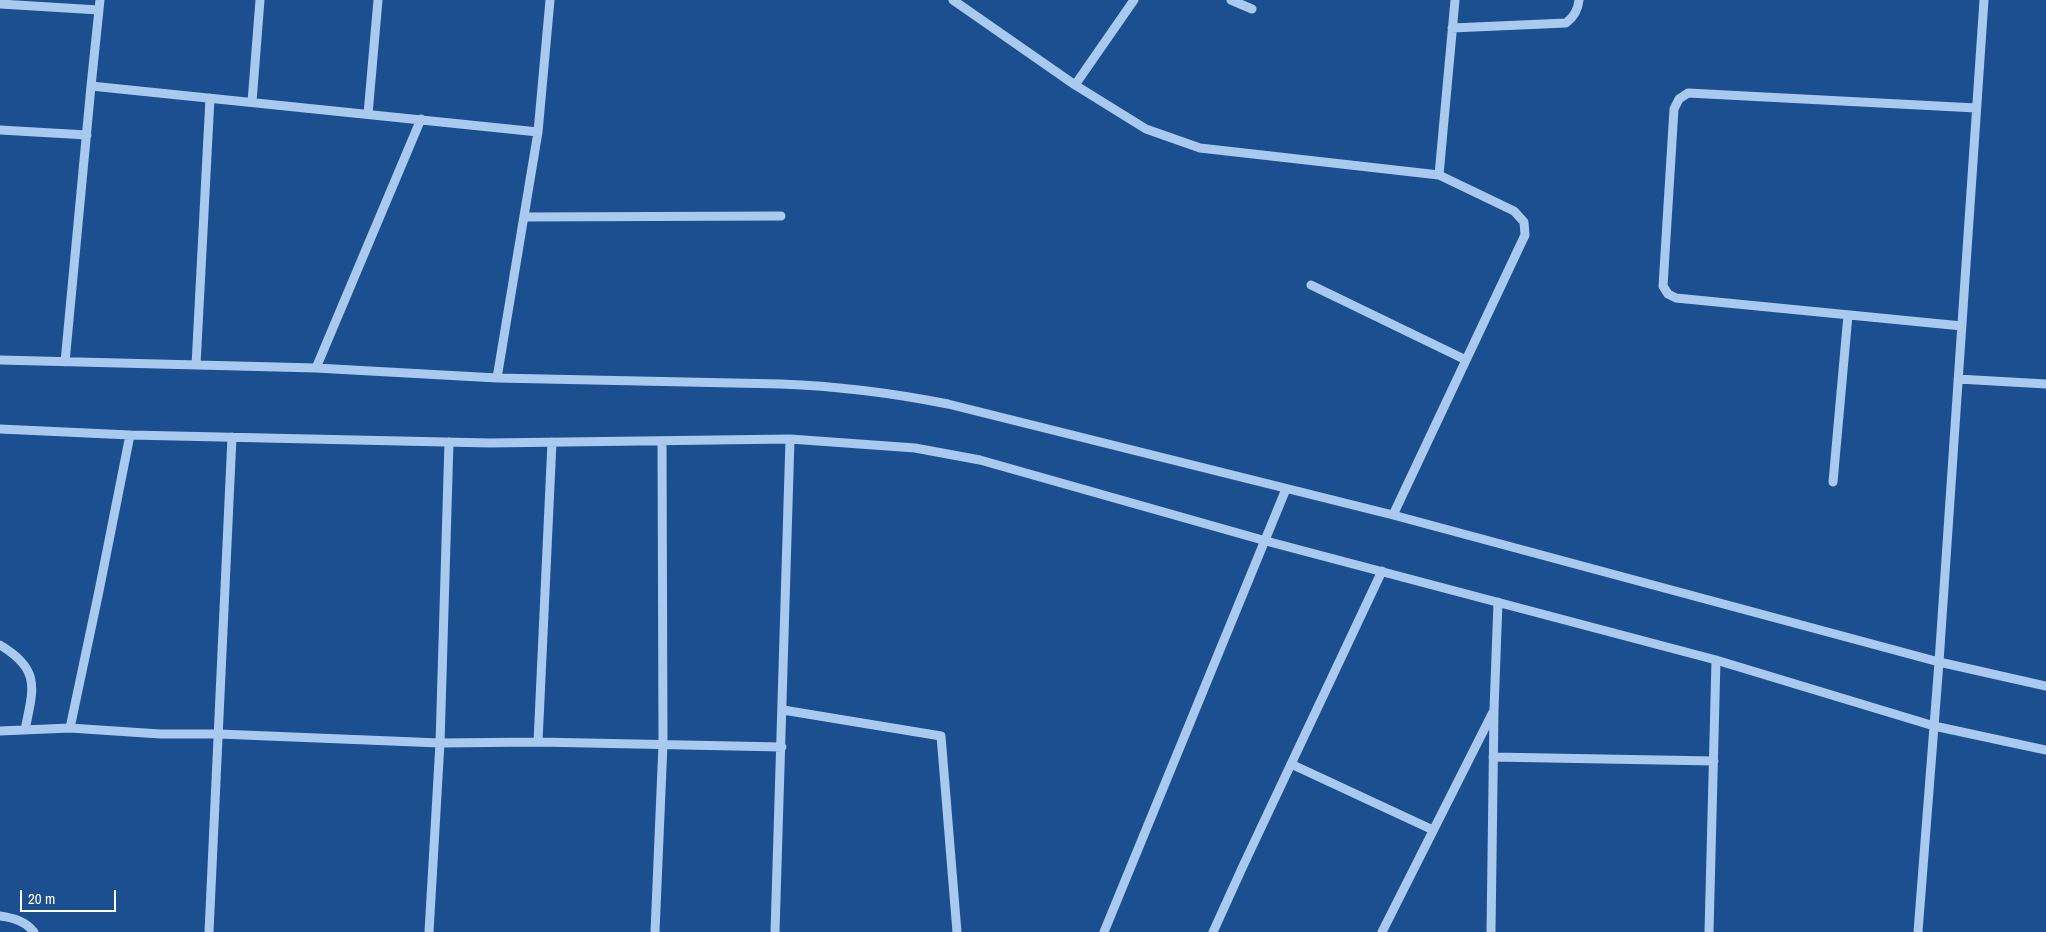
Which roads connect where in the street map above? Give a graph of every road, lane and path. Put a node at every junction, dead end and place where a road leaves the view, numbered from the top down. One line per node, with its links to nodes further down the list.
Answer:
1 (100, 0): 13 (street)
2 (260, 0): 18 (street)
3 (378, 0): 20 (street)
4 (550, 0): 23 (street)
5 (952, 0): 15 (street)
6 (1134, 0): 15 (street)
7 (1231, 0): 12 (street)
8 (1455, 0): 14 (street)
9 (1579, 0): 14 (street)
10 (1984, 0): 19 (street)
11 (0, 4): 13 (street)
12 (1252, 9)
13 (99, 10): 16 (street)
14 (1452, 28): 25 (street)
15 (1075, 85): 25 (street)
16 (91, 86): 17 (street); 24 (street)
17 (210, 98): 18 (street); 34 (street)
18 (252, 102): 20 (street)
19 (1976, 108): 29 (street); 30 (street)
20 (368, 114): 21 (street)
21 (422, 119): 23 (street); 35 (street)
22 (0, 130): 24 (street)
23 (538, 132): 27 (street)
24 (87, 135): 33 (street)
25 (1439, 175): 32 (street)
26 (781, 216): 27 (street)
27 (524, 217): 36 (street)
28 (1311, 285): 32 (street)
29 (1848, 315): 30 (street); 46 (street)
30 (1962, 326): 37 (street)
31 (0, 360): 33 (street)
32 (1466, 360): 48 (street)
33 (65, 362): 34 (street)
34 (196, 366): 35 (street)
35 (316, 368): 36 (street)
36 (497, 378): 47 (street)
37 (1958, 379): 38 (street); 54 (street)
38 (2046, 384)
39 (0, 429): 40 (street)
40 (130, 435): 41 (street); 59 (street)
41 (232, 437): 44 (street); 62 (street)
42 (790, 439): 43 (street); 49 (street); 56 (street)
43 (662, 441): 45 (street); 65 (street)
44 (449, 442): 45 (street); 64 (street)
45 (552, 442): 63 (street)
46 (1833, 482)
47 (1286, 489): 48 (street); 49 (street)
48 (1393, 515): 54 (street)
49 (1266, 541): 50 (street); 79 (street)
50 (1382, 571): 51 (street); 70 (street)
51 (1498, 602): 53 (street); 57 (street)
52 (0, 645): 60 (street)
53 (1716, 660): 58 (street); 69 (street)
54 (1939, 662): 55 (street); 58 (street)
55 (2046, 686)
56 (783, 710): 66 (street); 78 (street)
57 (1494, 710): 68 (street); 71 (street)
58 (1934, 726): 67 (street); 84 (street)
59 (70, 728): 60 (street); 62 (street)
60 (25, 730): 61 (street)
61 (0, 731)
62 (218, 734): 64 (street); 74 (street)
63 (538, 742): 64 (street); 65 (street)
64 (440, 743): 75 (street)
65 (663, 744): 66 (street); 76 (street)
66 (782, 747): 77 (street)
67 (2046, 750)
68 (1493, 757): 69 (street); 82 (street)
69 (1714, 761): 83 (street)
70 (1291, 764): 71 (street); 80 (street)
71 (1433, 830): 81 (street)
72 (0, 916): 73 (street)
73 (34, 932)
74 (209, 932)
75 (429, 932)
76 (655, 932)
77 (775, 932)
78 (957, 932)
79 (1104, 932)
80 (1214, 932)
81 (1382, 932)
82 (1491, 932)
83 (1709, 932)
84 (1918, 932)

